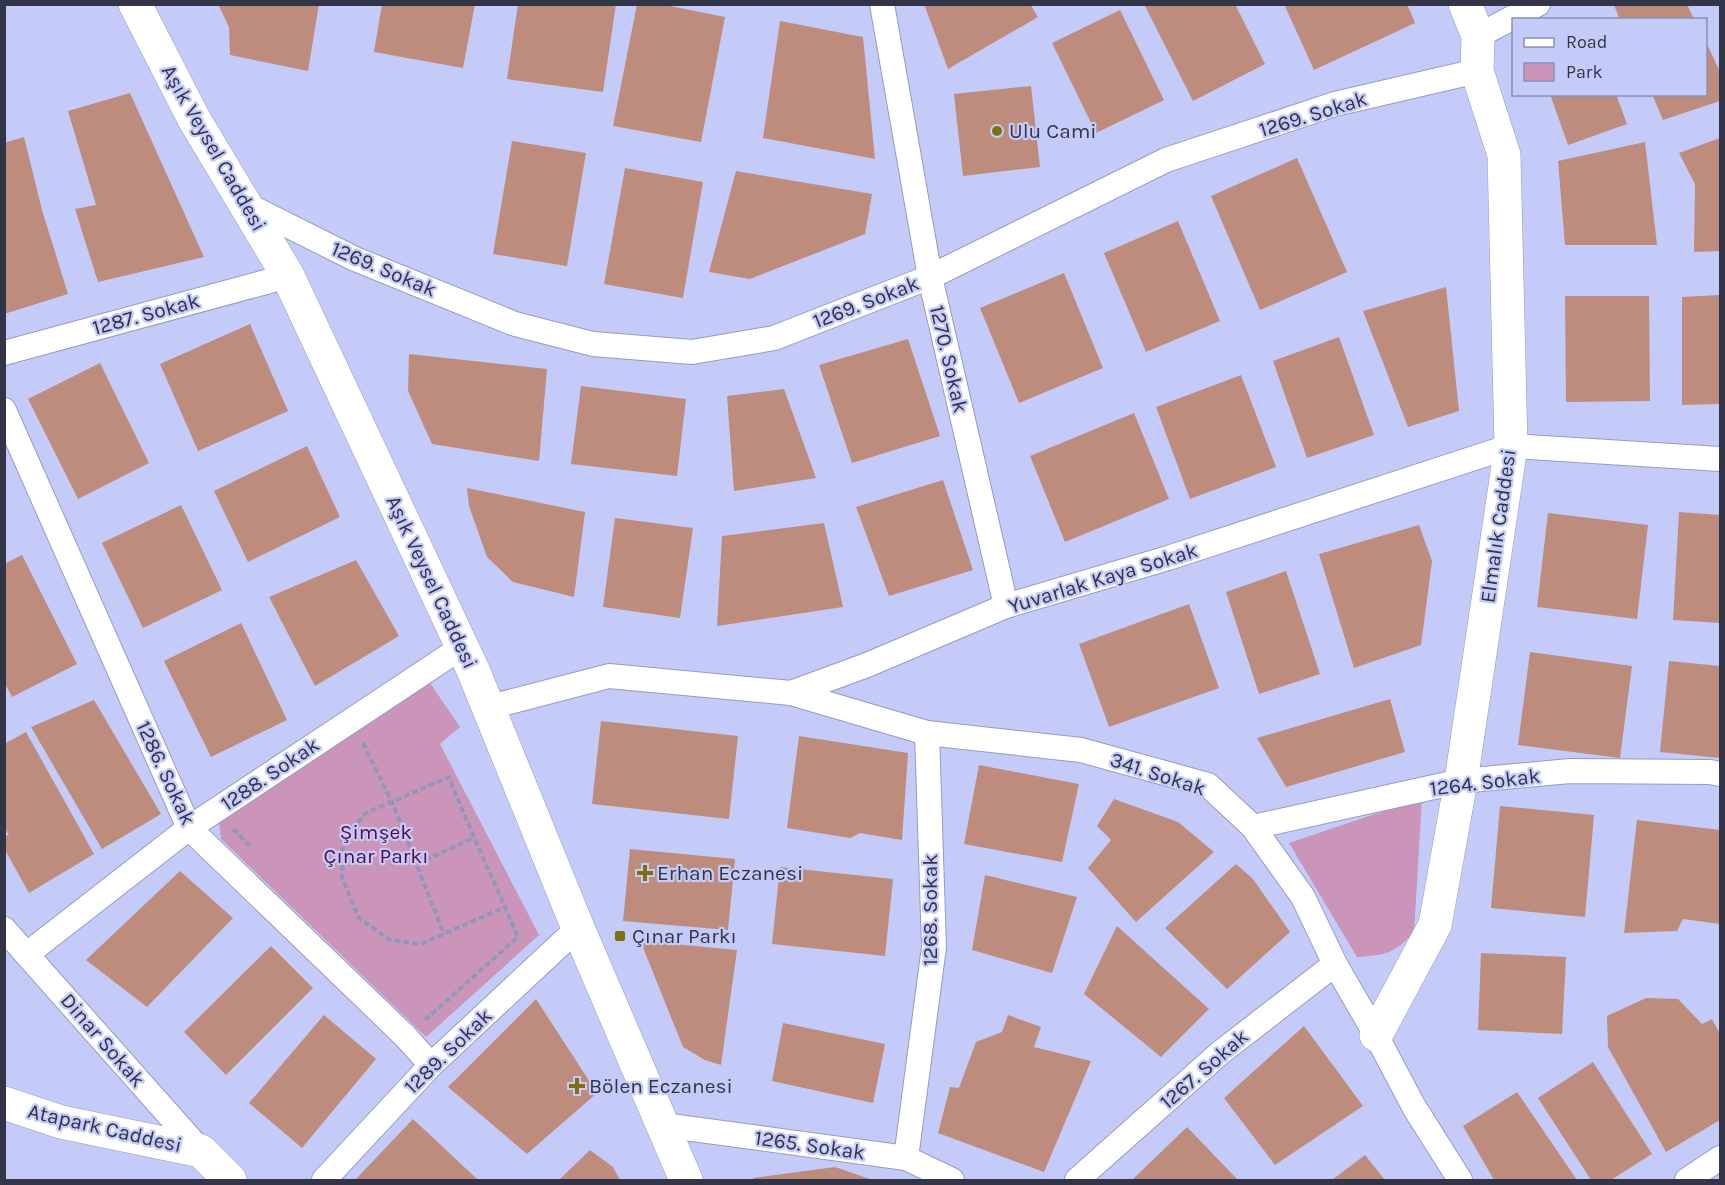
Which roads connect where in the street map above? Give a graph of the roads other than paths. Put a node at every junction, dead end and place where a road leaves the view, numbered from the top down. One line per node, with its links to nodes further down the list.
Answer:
1 (135, 4): 7 (street, Aşık Veysel Caddesi)
2 (882, 4): 9 (street, 1270. Sokak)
3 (1465, 4): 5 (street, Elmalık Caddesi)
4 (1538, 4): 5 (street)
5 (1478, 36): 6 (street, Elmalık Caddesi)
6 (1477, 71): 9 (street, 1269. Sokak); 12 (street, Elmalık Caddesi)
7 (247, 206): 8 (street, Aşık Veysel Caddesi); 9 (street, 1269. Sokak)
8 (288, 276): 10 (street, 1287. Sokak); 15 (street, Aşık Veysel Caddesi)
9 (930, 277): 14 (street, 1270. Sokak)
10 (4, 353)
11 (4, 410): 22 (street, 1286. Sokak)
12 (1511, 446): 13 (street, Yuvarlak Kaya Sokak); 14 (street, Yuvarlak Kaya Sokak); 20 (street, Elmalık Caddesi)
13 (1720, 459)
14 (1006, 606): 16 (street, Yuvarlak Kaya Sokak)
15 (462, 647): 17 (street, Aşık Veysel Caddesi); 22 (street, 1288. Sokak)
16 (791, 693): 17 (street, Yuvarlak Kaya Sokak); 18 (street, 341. Sokak)
17 (490, 707): 23 (street, Aşık Veysel Caddesi)
18 (927, 733): 21 (street, 341. Sokak); 32 (street, 1268. Sokak)
19 (1720, 774): 20 (street, 1264. Sokak)
20 (1461, 781): 21 (street, 1264. Sokak); 27 (street, Elmalık Caddesi)
21 (1253, 827): 26 (street, 341. Sokak)
22 (189, 828): 25 (street, 1288. Sokak); 28 (street, 1286. Sokak)
23 (578, 928): 28 (street, 1289. Sokak); 30 (street, Aşık Veysel Caddesi)
24 (4, 929): 25 (street, Dinar Sokak)
25 (27, 954): 31 (street, Dinar Sokak)
26 (1335, 964): 27 (street, 341. Sokak); 39 (street, 1267. Sokak)
27 (1376, 1035): 40 (street, 341. Sokak)
28 (431, 1065): 36 (street, 1289. Sokak)
29 (4, 1103): 31 (street, Atapark Caddesi)
30 (663, 1125): 32 (street, 1265. Sokak); 37 (street, Aşık Veysel Caddesi)
31 (201, 1150): 35 (street, Atapark Caddesi)
32 (906, 1158): 38 (street, 1265. Sokak)
33 (1720, 1158): 34 (street)
34 (1691, 1179)
35 (230, 1180)
36 (324, 1180)
37 (686, 1180)
38 (952, 1180)
39 (1077, 1180)
40 (1460, 1180)

